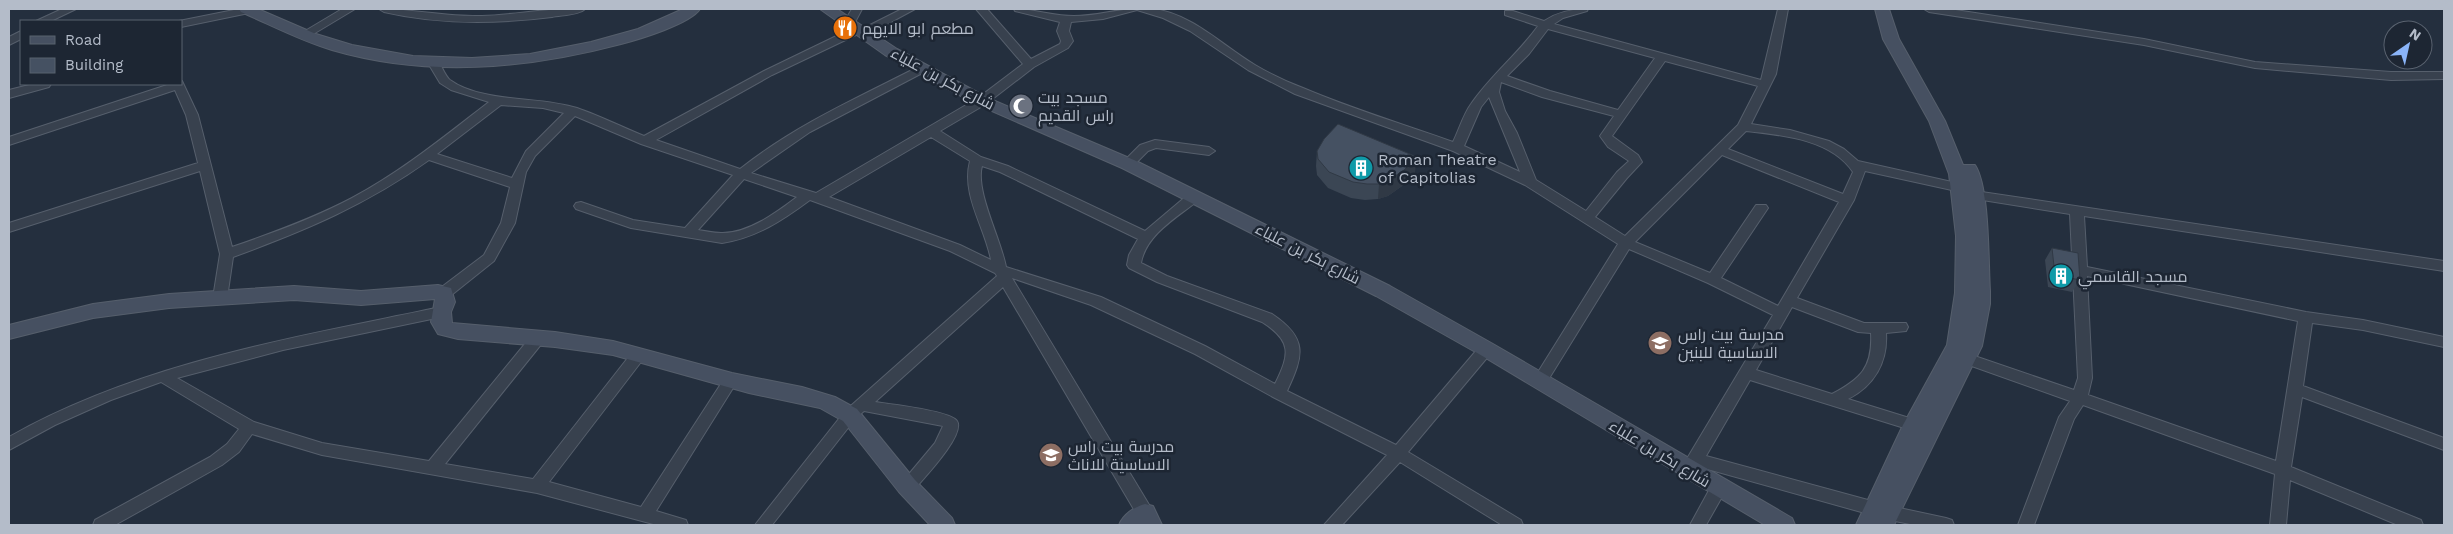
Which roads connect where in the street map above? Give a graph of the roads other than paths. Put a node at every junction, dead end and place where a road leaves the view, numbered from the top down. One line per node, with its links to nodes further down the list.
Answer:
1 (70, 9): 22 (street)
2 (350, 9): 26 (street)
3 (384, 9): 19 (street)
4 (580, 9): 19 (street)
5 (693, 9): 30 (street)
6 (827, 9): 24 (street, شارع بكر بن علياء)
7 (910, 9): 24 (street)
8 (981, 9): 31 (street)
9 (1018, 9): 21 (street)
10 (1132, 9): 21 (street)
11 (1142, 9): 48 (street)
12 (1547, 9): 25 (street)
13 (1583, 9): 25 (street)
14 (1783, 9): 38 (street)
15 (1882, 9): 59 (street)
16 (1894, 9): 59 (street)
17 (1929, 9): 33 (street)
18 (254, 10): 23 (street); 26 (street)
19 (401, 11)
20 (1509, 13): 25 (street)
21 (1067, 19): 31 (street)
22 (44, 20)
23 (182, 24)
24 (856, 24): 32 (street, شارع بكر بن علياء); 47 (street)
25 (1545, 25): 29 (street); 34 (street)
26 (306, 34): 30 (street)
27 (20, 35): 28 (street)
28 (9, 42)
29 (1662, 57): 38 (street); 43 (street)
30 (434, 63): 40 (street)
31 (1030, 65): 41 (street)
32 (922, 69): 41 (street, شارع بكر بن علياء); 56 (street)
33 (2444, 76)
34 (1497, 79): 43 (street); 48 (street); 57 (street)
35 (42, 85): 39 (street)
36 (175, 85): 46 (street)
37 (178, 85): 54 (street)
38 (1766, 85): 44 (street)
39 (9, 94)
40 (498, 101): 42 (street); 51 (street)
41 (982, 101): 45 (street); 53 (street, شارع بكر بن علياء)
42 (572, 111): 47 (street); 58 (street)
43 (1623, 115): 66 (street)
44 (1743, 127): 49 (street); 55 (street)
45 (932, 132): 52 (street); 61 (street)
46 (10, 140)
47 (645, 141): 56 (street)
48 (1457, 148): 57 (street)
49 (1720, 150): 62 (street); 70 (street)
50 (1208, 151): 53 (street)
51 (428, 155): 58 (street); 71 (street)
52 (977, 160): 69 (street); 74 (street)
53 (1128, 164): 60 (street, شارع بكر بن علياء)
54 (205, 165): 67 (street); 71 (street)
55 (1856, 165): 59 (street); 62 (street)
56 (741, 174): 61 (street); 68 (street)
57 (1530, 182): 66 (street)
58 (516, 184): 78 (street)
59 (1968, 192): 65 (street); 88 (street)
60 (1195, 196): 69 (street); 86 (street, شارع بكر بن علياء)
61 (813, 197): 68 (street); 74 (street)
62 (1847, 200): 77 (street)
63 (581, 206): 68 (street)
64 (1761, 208): 75 (street)
65 (2077, 212): 72 (street); 73 (street)
66 (1587, 219): 70 (street)
67 (9, 228)
68 (688, 233)
69 (1147, 238): 94 (street)
70 (1626, 243): 75 (street); 92 (street)
71 (227, 254): 76 (street)
72 (2444, 266)
73 (2079, 270): 80 (street); 95 (street)
74 (1003, 274): 94 (street); 97 (street); 111 (street)
75 (1714, 280): 79 (street)
76 (220, 298): 78 (street); 83 (street)
77 (1788, 300): 79 (street); 82 (street)
78 (442, 303): 84 (street); 90 (street)
79 (1781, 313): 89 (street)
80 (2306, 318): 85 (street); 93 (street)
81 (1900, 327): 82 (street)
82 (1878, 329): 96 (street)
83 (9, 332)
84 (538, 338): 87 (street); 104 (street)
85 (2444, 342)
86 (1486, 349): 92 (street, شارع بكر بن علياء); 102 (street)
87 (639, 354): 91 (street); 106 (street)
88 (1959, 356): 95 (street); 98 (street); 110 (street)
89 (1746, 373): 96 (street); 103 (street)
90 (162, 376): 99 (street); 100 (street)
91 (731, 380): 97 (street); 109 (street)
92 (1540, 381): 103 (street, شارع بكر بن علياء)
93 (2296, 389): 101 (street); 105 (street)
94 (1278, 393): 102 (street)
95 (2080, 398): 105 (street); 121 (street)
96 (1835, 399): 98 (street)
97 (856, 410): 107 (street); 107 (street); 115 (street)
98 (1914, 425): 110 (street)
99 (249, 427): 104 (street); 113 (street)
100 (9, 444)
101 (2444, 444)
102 (1398, 453): 117 (street); 118 (street)
103 (1692, 465): 108 (street, شارع بكر بن علياء); 110 (street)
104 (432, 469): 106 (street)
105 (2284, 470): 122 (street); 123 (street)
106 (537, 486): 109 (street)
107 (907, 486): 116 (street)
108 (1719, 488): 112 (street, شارع بكر بن علياء); 119 (street)
109 (646, 515): 114 (street)
110 (1879, 518): 120 (street)
111 (1142, 521)
112 (1780, 524)
113 (101, 525)
114 (680, 525)
115 (762, 525)
116 (944, 525)
117 (1332, 525)
118 (1515, 525)
119 (1698, 525)
120 (1946, 525)
121 (2026, 525)
122 (2278, 525)
123 (2416, 525)

